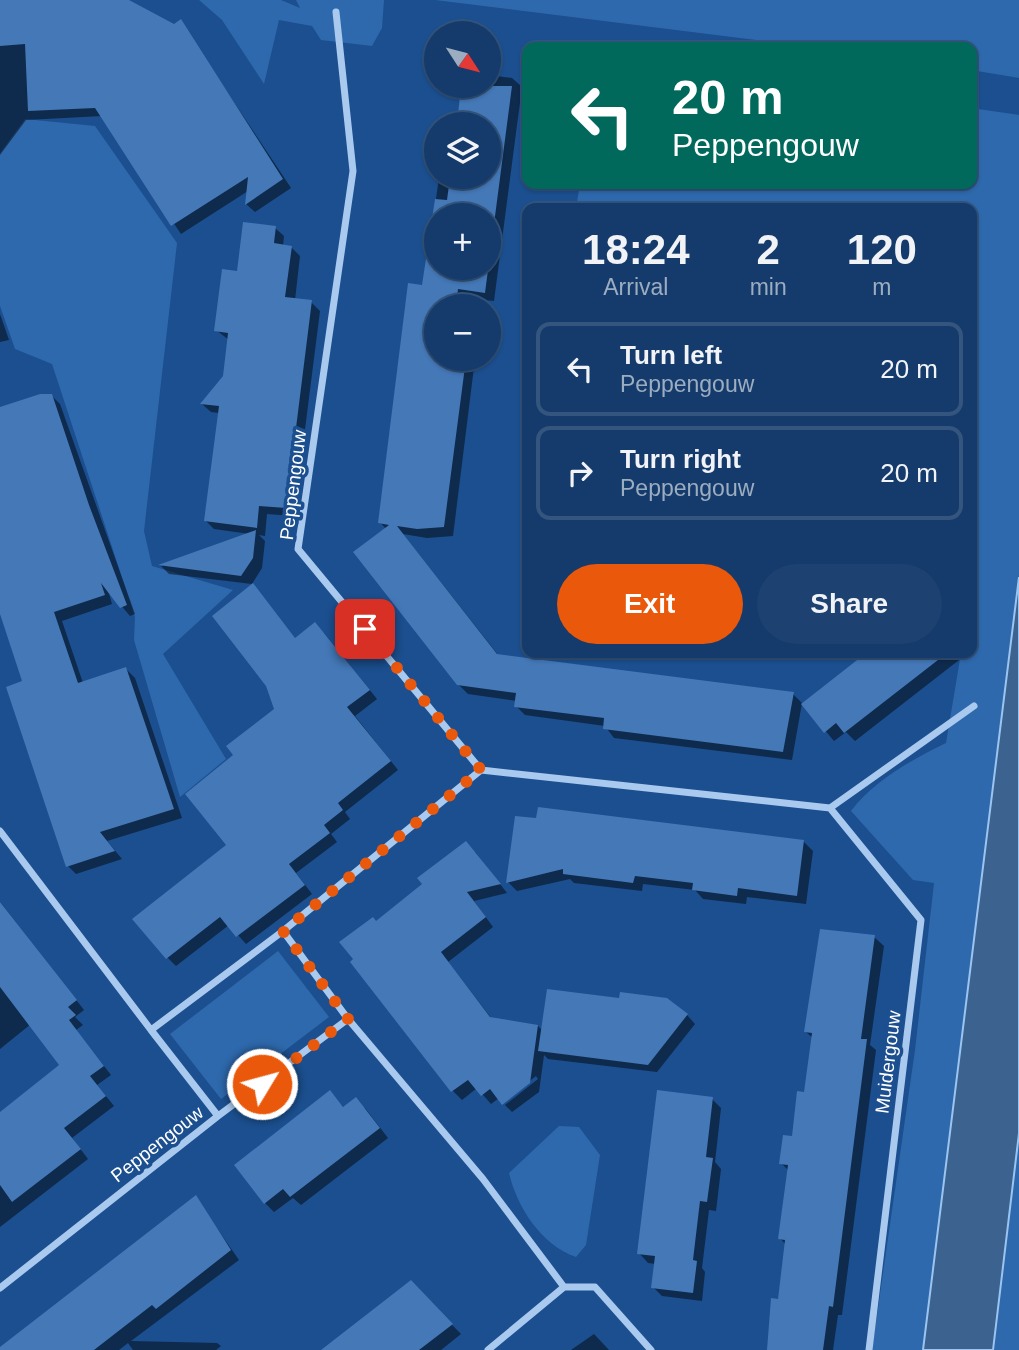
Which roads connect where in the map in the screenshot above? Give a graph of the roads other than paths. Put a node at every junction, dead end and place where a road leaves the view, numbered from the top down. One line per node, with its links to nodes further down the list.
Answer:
1 (336, 12): 3 (street, Peppengouw)
2 (974, 706): 4 (street)
3 (481, 770): 4 (street); 6 (street)
4 (831, 808): 14 (street, Muidergouw)
5 (0, 831): 8 (street)
6 (283, 931): 7 (street); 8 (street)
7 (348, 1019): 9 (street, Peppengouw); 10 (street)
8 (151, 1030): 9 (street)
9 (218, 1116): 11 (street, Peppengouw)
10 (564, 1287): 12 (street); 13 (street)
11 (0, 1288)
12 (488, 1350)
13 (651, 1350)
14 (869, 1350)

